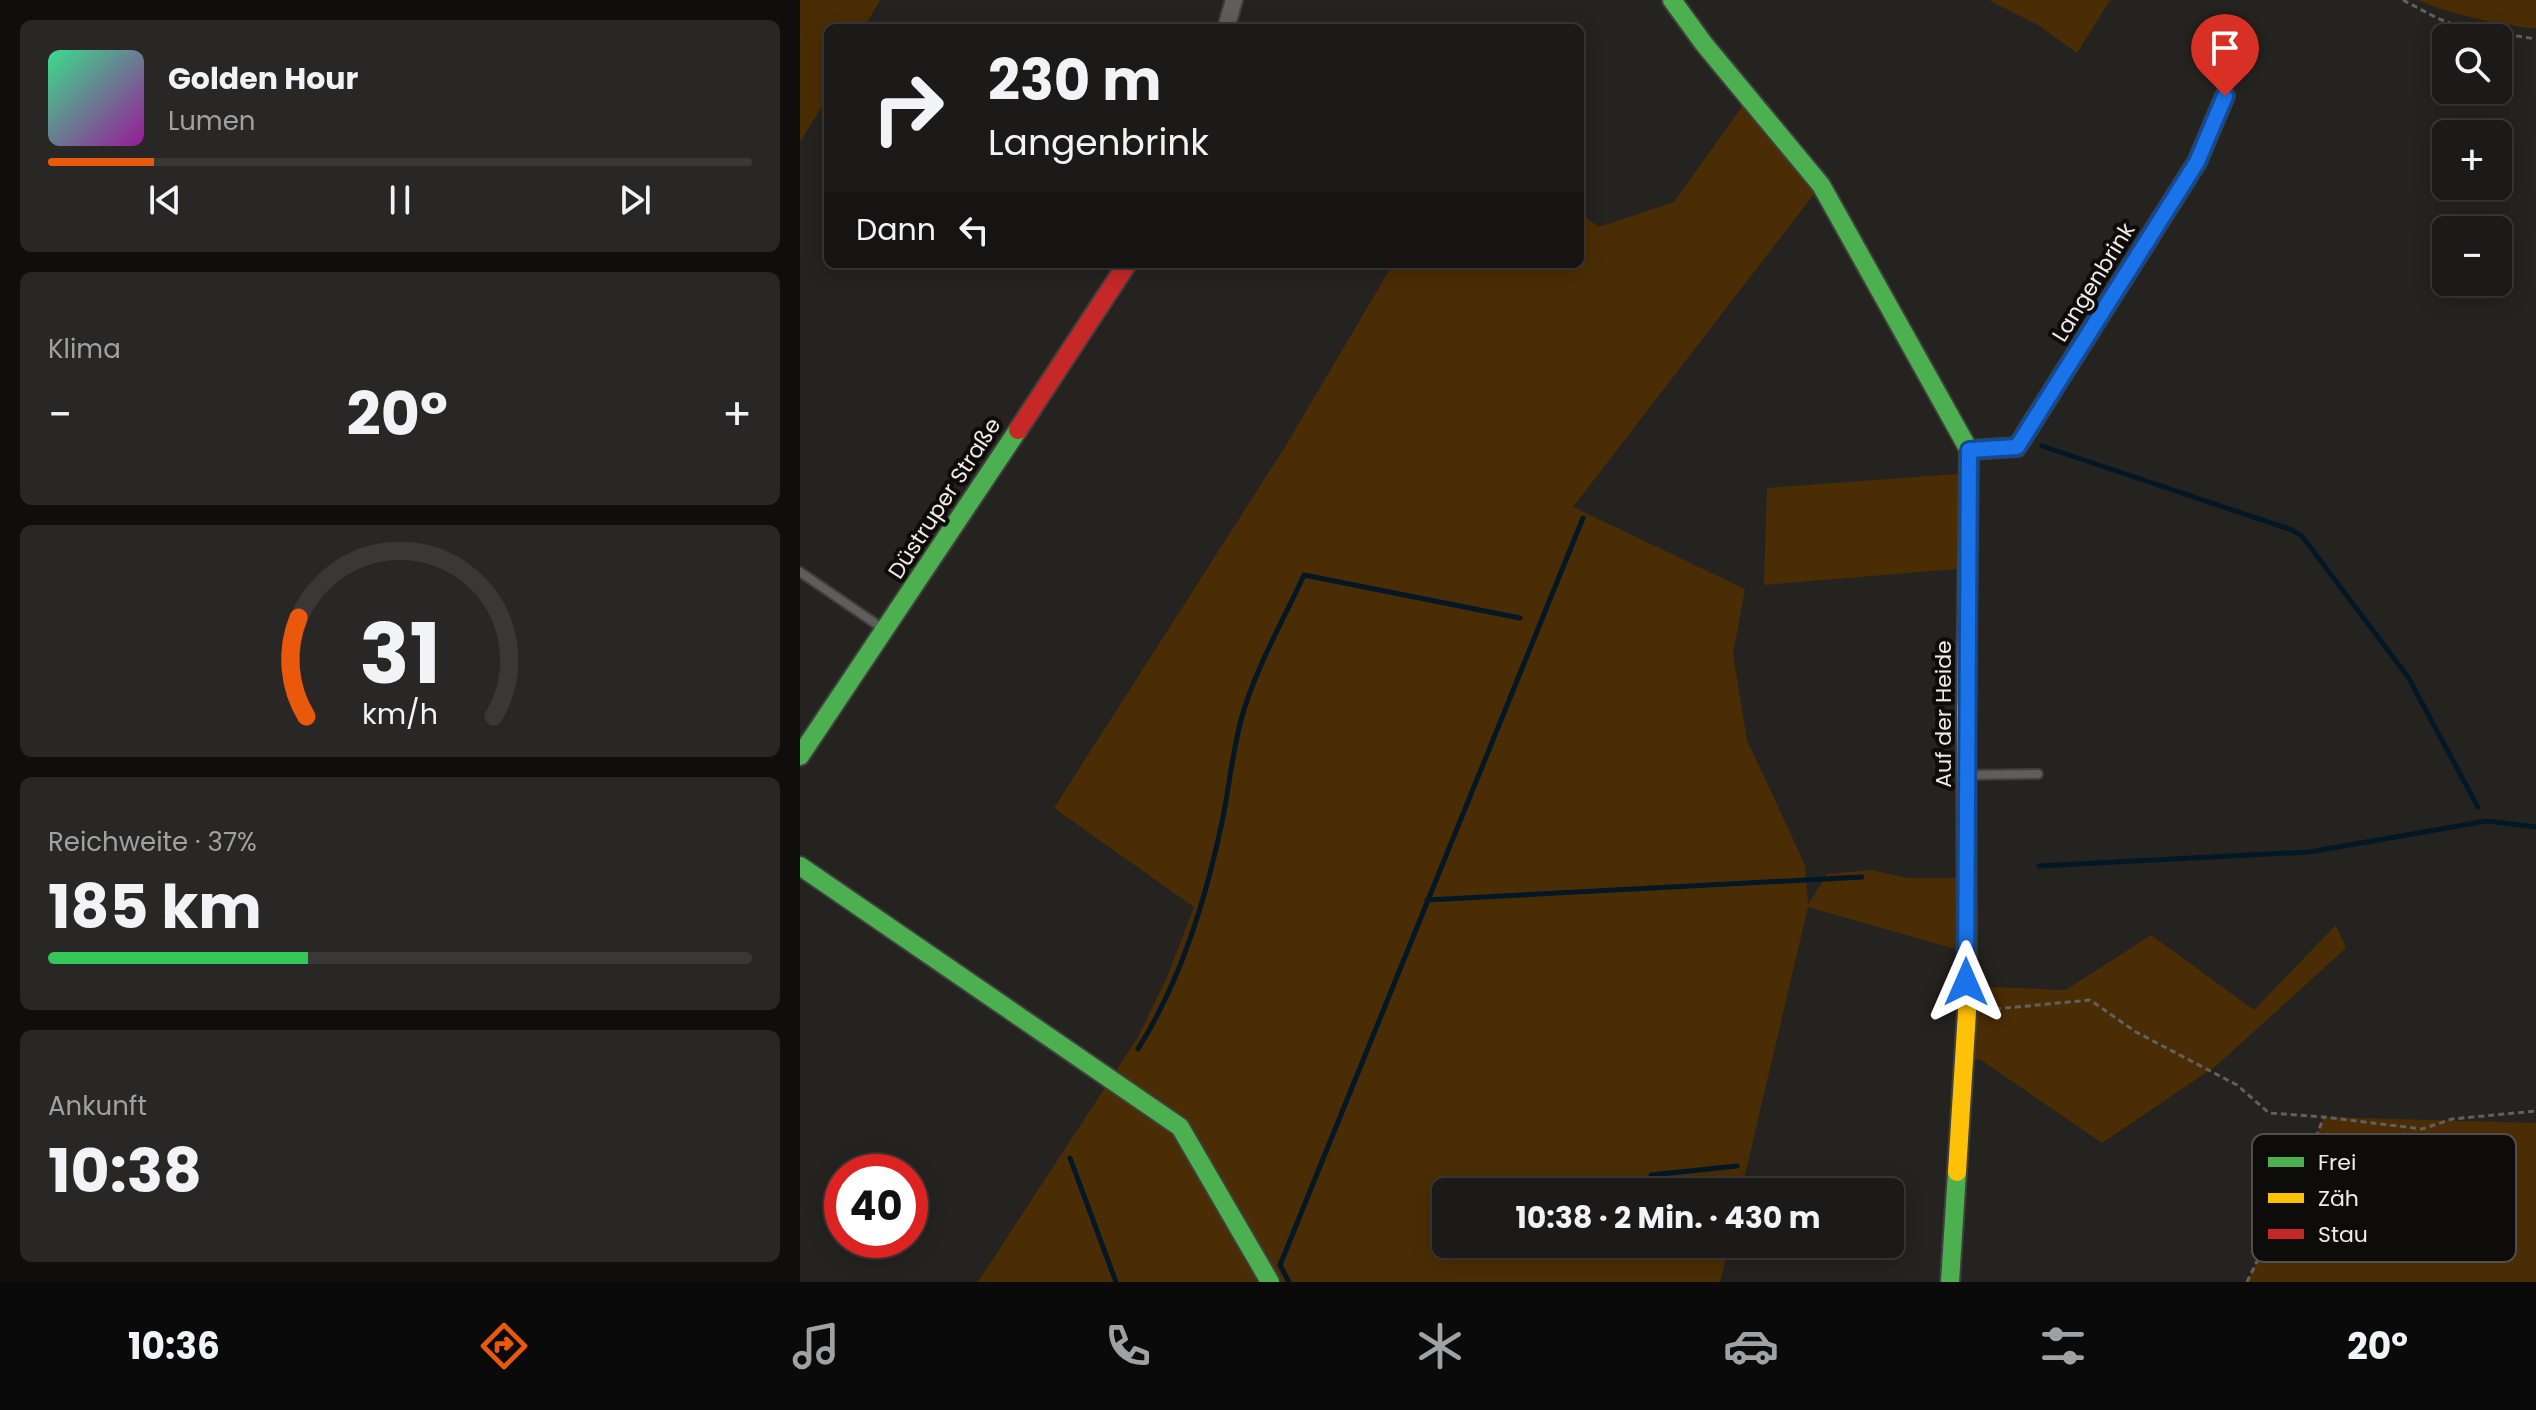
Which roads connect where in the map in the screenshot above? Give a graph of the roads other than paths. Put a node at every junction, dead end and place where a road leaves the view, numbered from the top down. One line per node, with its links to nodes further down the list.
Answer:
1 (1234, 0): 3 (street)
2 (1672, 0): 6 (street)
3 (1227, 24)
4 (2225, 96): 6 (street, Langenbrink)
5 (1124, 268): 8 (street, Düstruper Straße)
6 (1969, 450): 11 (street, Auf der Heide)
7 (800, 572): 8 (lane)
8 (886, 630): 9 (street, Düstruper Straße)
9 (800, 756)
10 (2038, 774): 11 (lane)
11 (1966, 775): 14 (street, Auf der Heide)
12 (800, 866): 13 (street)
13 (1270, 1282)
14 (1950, 1282)

